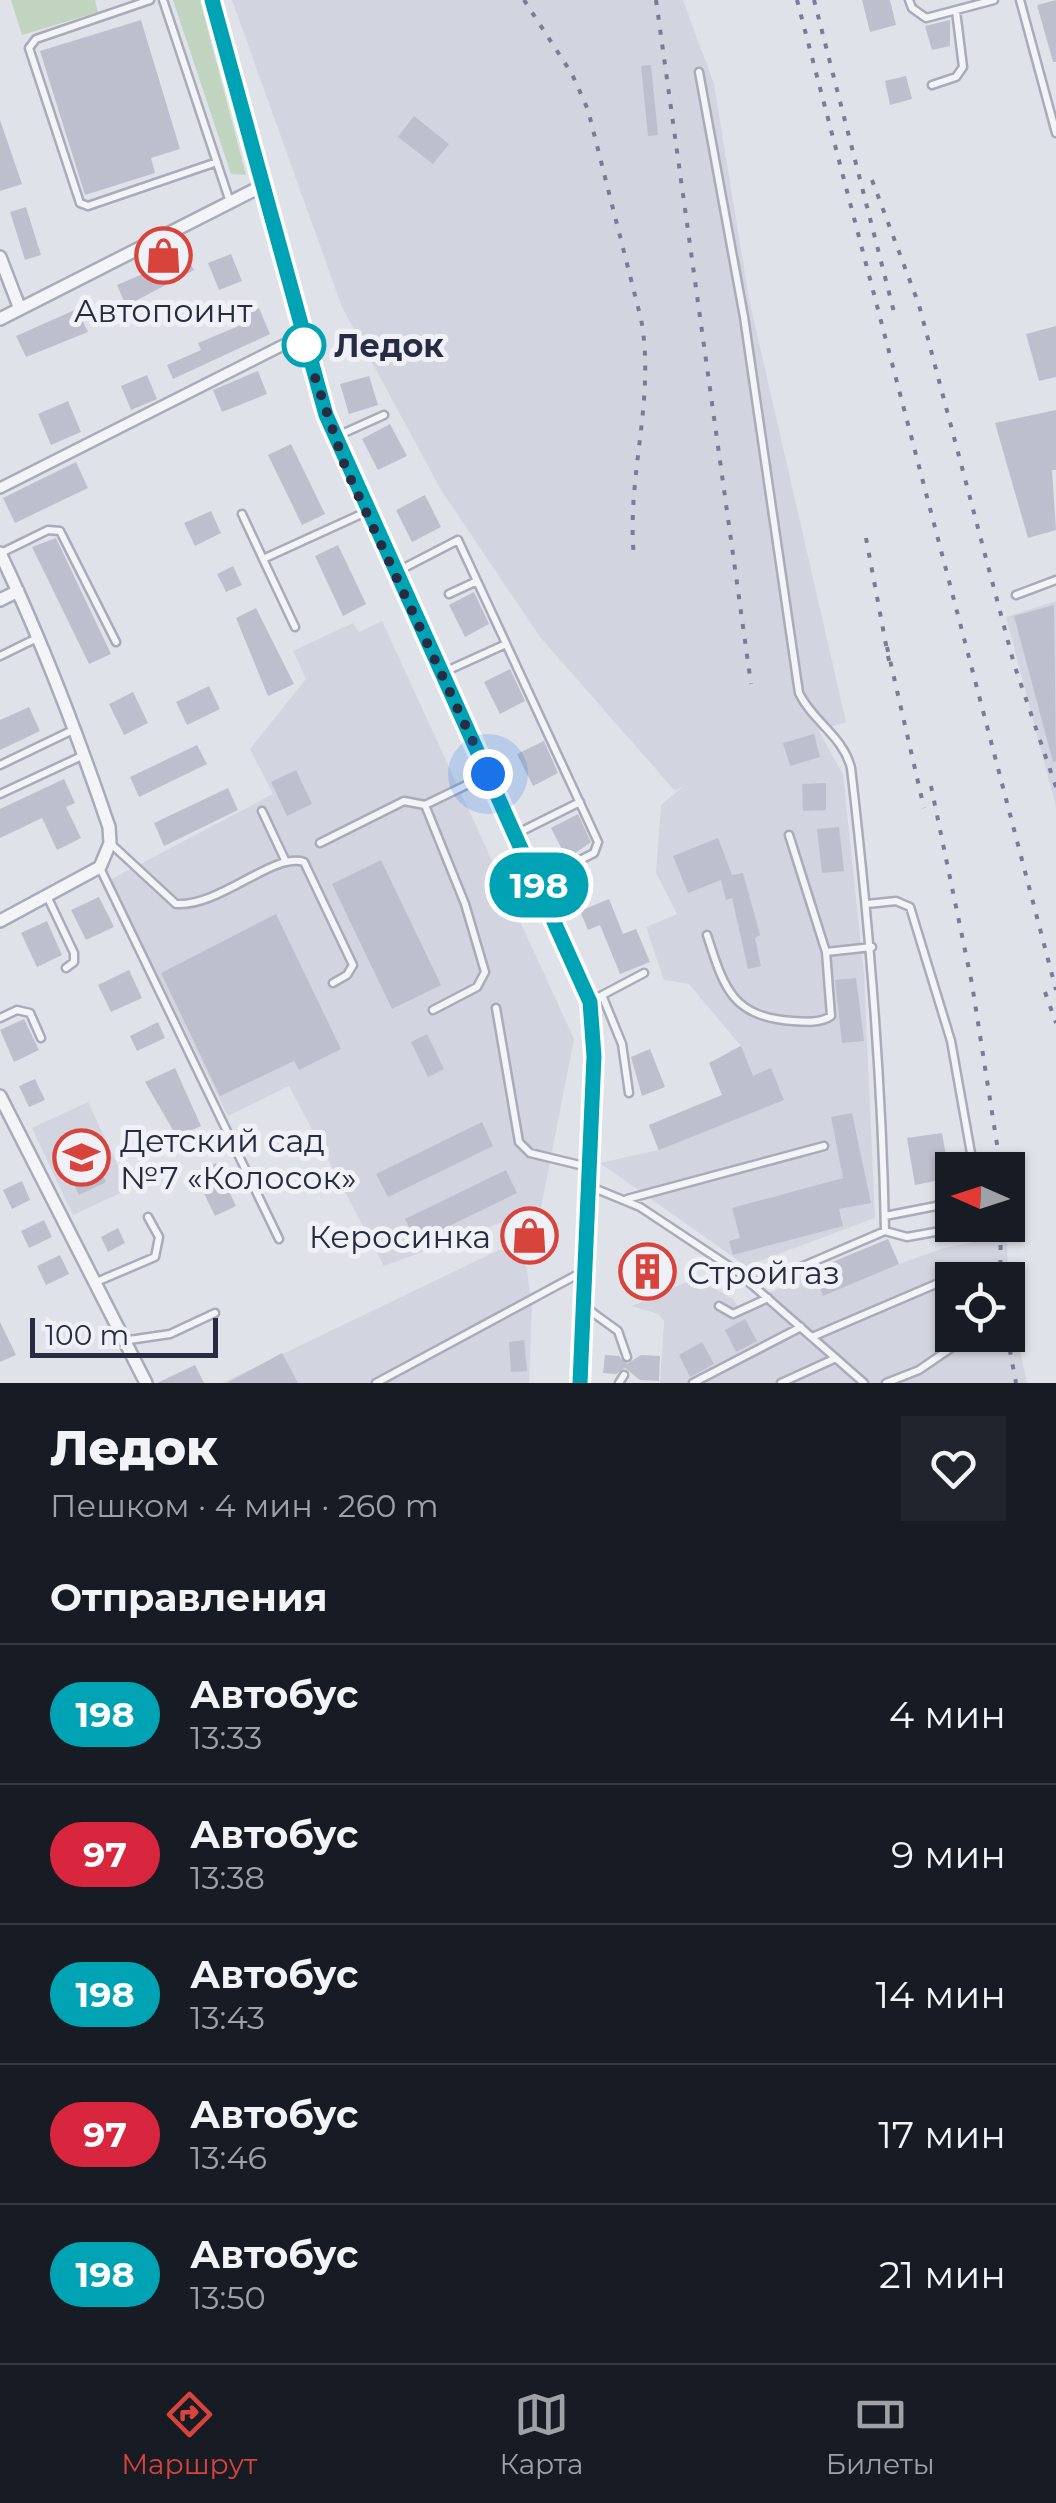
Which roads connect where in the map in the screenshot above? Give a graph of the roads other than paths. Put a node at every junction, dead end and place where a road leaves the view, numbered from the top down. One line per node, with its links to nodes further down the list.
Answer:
1 (150, 0): 11 (lane)
2 (163, 0): 11 (lane)
3 (212, 0): 12 (main road)
4 (910, 0): 7 (lane)
5 (994, 0): 7 (lane)
6 (1020, 0): 10 (lane)
7 (956, 10): 9 (lane)
8 (699, 72): 54 (lane)
9 (932, 85)
10 (1056, 133)
11 (217, 162): 13 (lane)
12 (262, 186): 13 (street); 17 (main road)
13 (230, 202): 15 (street)
14 (0, 257): 15 (street)
15 (20, 309): 16 (street)
16 (0, 319)
17 (301, 336): 19 (main road); 20 (street)
18 (384, 414): 19 (lane)
19 (334, 438): 21 (main road)
20 (0, 488)
21 (366, 512): 24 (lane); 25 (main road)
22 (242, 514): 24 (lane)
23 (0, 553): 28 (street); 34 (lane)
24 (264, 560): 32 (lane)
25 (394, 573): 27 (lane); 37 (main road)
26 (1056, 580): 30 (lane)
27 (477, 581): 29 (lane); 35 (lane)
28 (18, 591): 31 (street); 33 (street)
29 (449, 594)
30 (1016, 595)
31 (0, 600)
32 (295, 628)
33 (40, 637): 36 (lane); 38 (street)
34 (116, 642)
35 (506, 644): 37 (lane); 43 (lane)
36 (0, 656)
37 (440, 673): 41 (main road)
38 (76, 729): 39 (street); 40 (lane)
39 (85, 755): 42 (lane); 48 (street)
40 (0, 764)
41 (488, 774): 44 (lane); 46 (main road)
42 (0, 794)
43 (580, 802): 46 (lane); 52 (lane)
44 (425, 805): 49 (lane); 64 (lane)
45 (262, 811): 50 (lane)
46 (515, 835): 52 (main road)
47 (788, 835): 58 (lane)
48 (110, 842): 50 (lane); 51 (street)
49 (320, 842)
50 (286, 862): 61 (lane)
51 (100, 867): 53 (street); 79 (lane)
52 (538, 882): 62 (main road)
53 (47, 896): 55 (street); 59 (lane)
54 (867, 904): 57 (lane); 70 (lane)
55 (0, 921)
56 (707, 935): 58 (lane)
57 (872, 947): 58 (lane); 76 (lane)
58 (826, 952)
59 (66, 968)
60 (644, 973): 62 (lane)
61 (333, 982)
62 (596, 998): 67 (lane); 71 (main road)
63 (496, 1008): 71 (lane)
64 (433, 1010)
65 (0, 1018): 66 (lane)
66 (41, 1038)
67 (630, 1093)
68 (0, 1096): 82 (street)
69 (824, 1146): 73 (lane)
70 (971, 1152)
71 (589, 1167): 72 (main road)
72 (588, 1185): 73 (lane); 80 (main road)
73 (626, 1199): 81 (lane)
74 (935, 1206): 76 (lane)
75 (148, 1216): 82 (lane)
76 (884, 1216): 77 (lane)
77 (885, 1231): 78 (lane); 81 (lane)
78 (935, 1232)
79 (280, 1239)
80 (583, 1271): 85 (main road); 97 (lane)
81 (744, 1278): 84 (lane)
82 (93, 1284): 90 (street)
83 (935, 1284): 89 (lane)
84 (768, 1298): 86 (lane); 88 (lane)
85 (581, 1304): 92 (lane); 98 (main road)
86 (719, 1306)
87 (215, 1313): 90 (lane)
88 (801, 1327): 89 (lane); 100 (lane)
89 (812, 1337): 93 (lane)
90 (121, 1341): 96 (street)
91 (945, 1352): 95 (lane)
92 (627, 1356)
93 (836, 1358): 101 (lane); 102 (lane)
94 (624, 1374): 99 (lane)
95 (892, 1382)
96 (146, 1383)
97 (376, 1383)
98 (580, 1383)
99 (619, 1383)
100 (693, 1383)
101 (781, 1383)
102 (864, 1383)

